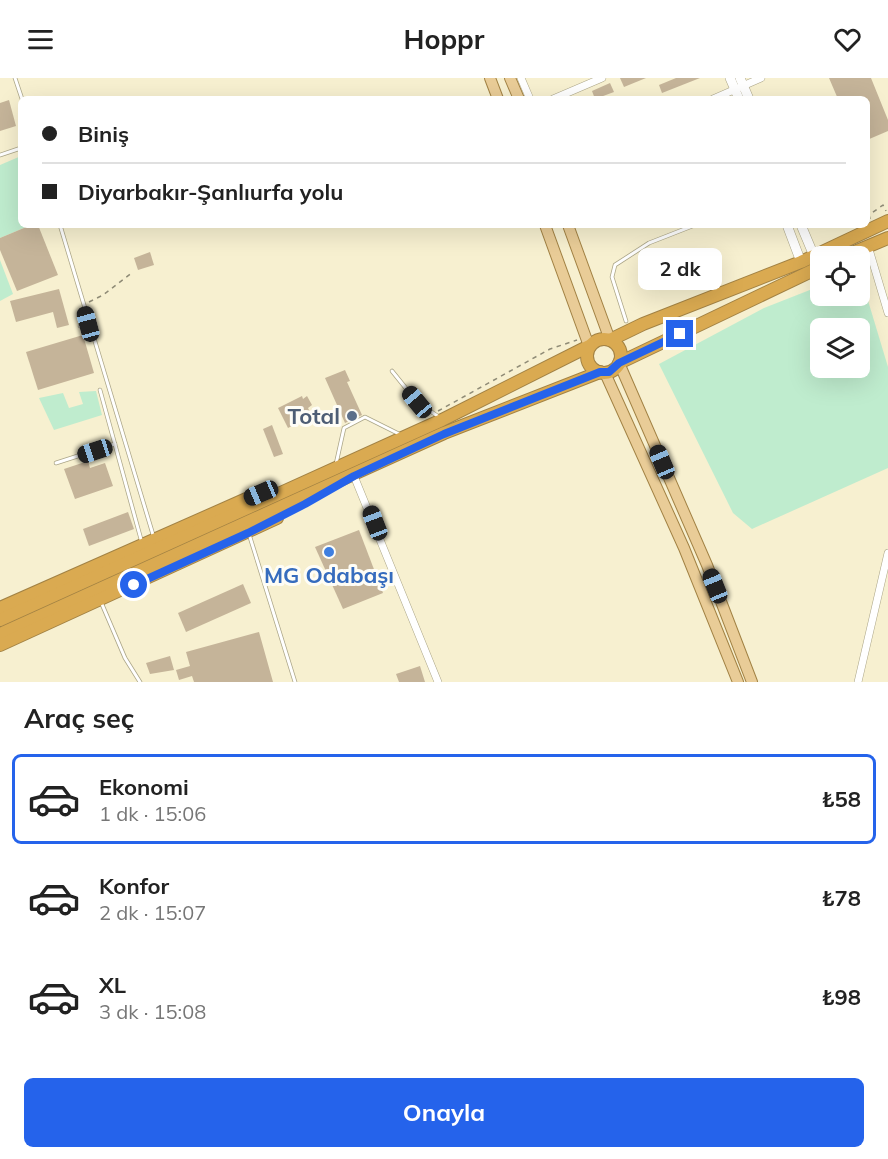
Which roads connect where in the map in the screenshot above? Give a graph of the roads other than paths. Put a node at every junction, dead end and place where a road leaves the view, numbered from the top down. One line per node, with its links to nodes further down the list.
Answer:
1 (15, 78): 9 (lane)
2 (490, 78): 10 (main road)
3 (510, 78): 11 (main road)
4 (521, 78): 12 (street)
5 (602, 78): 13 (street)
6 (730, 78): 8 (street)
7 (760, 78): 8 (street)
8 (739, 88): 14 (street)
9 (21, 96)
10 (497, 96)
11 (518, 96)
12 (529, 96)
13 (560, 96)
14 (720, 96)
15 (18, 149): 16 (lane)
16 (0, 155)
17 (888, 219): 26 (highway)
18 (61, 228): 34 (lane)
19 (546, 228): 37 (main road)
20 (569, 228): 36 (main road)
21 (688, 228): 33 (lane)
22 (788, 228): 29 (street)
23 (802, 228): 25 (street)
24 (888, 238): 27 (highway)
25 (810, 246)
26 (843, 246)
27 (868, 246)
28 (870, 253): 32 (street)
29 (801, 262): 30 (highway); 36 (highway)
30 (810, 262)
31 (810, 266): 38 (highway)
32 (888, 313)
33 (626, 321)
34 (88, 324): 35 (lane); 49 (lane)
35 (80, 326)
36 (610, 340): 37 (highway); 38 (highway)
37 (584, 343): 40 (highway); 42 (highway)
38 (619, 363): 40 (highway); 61 (main road)
39 (392, 371): 42 (lane)
40 (603, 372): 47 (highway); 60 (main road)
41 (100, 390): 44 (lane)
42 (438, 416): 43 (highway)
43 (406, 436): 46 (highway); 46 (lane)
44 (115, 444): 45 (lane); 50 (lane)
45 (56, 463)
46 (331, 471): 49 (highway); 54 (highway)
47 (354, 476): 48 (highway); 55 (highway); 59 (street)
48 (248, 533): 52 (highway); 58 (lane)
49 (154, 540): 50 (highway)
50 (142, 545): 53 (highway)
51 (888, 553): 62 (street)
52 (100, 600): 56 (highway); 57 (lane)
53 (0, 608)
54 (0, 620)
55 (0, 634)
56 (0, 645)
57 (140, 682)
58 (295, 682)
59 (438, 682)
60 (738, 682)
61 (752, 682)
62 (858, 682)

